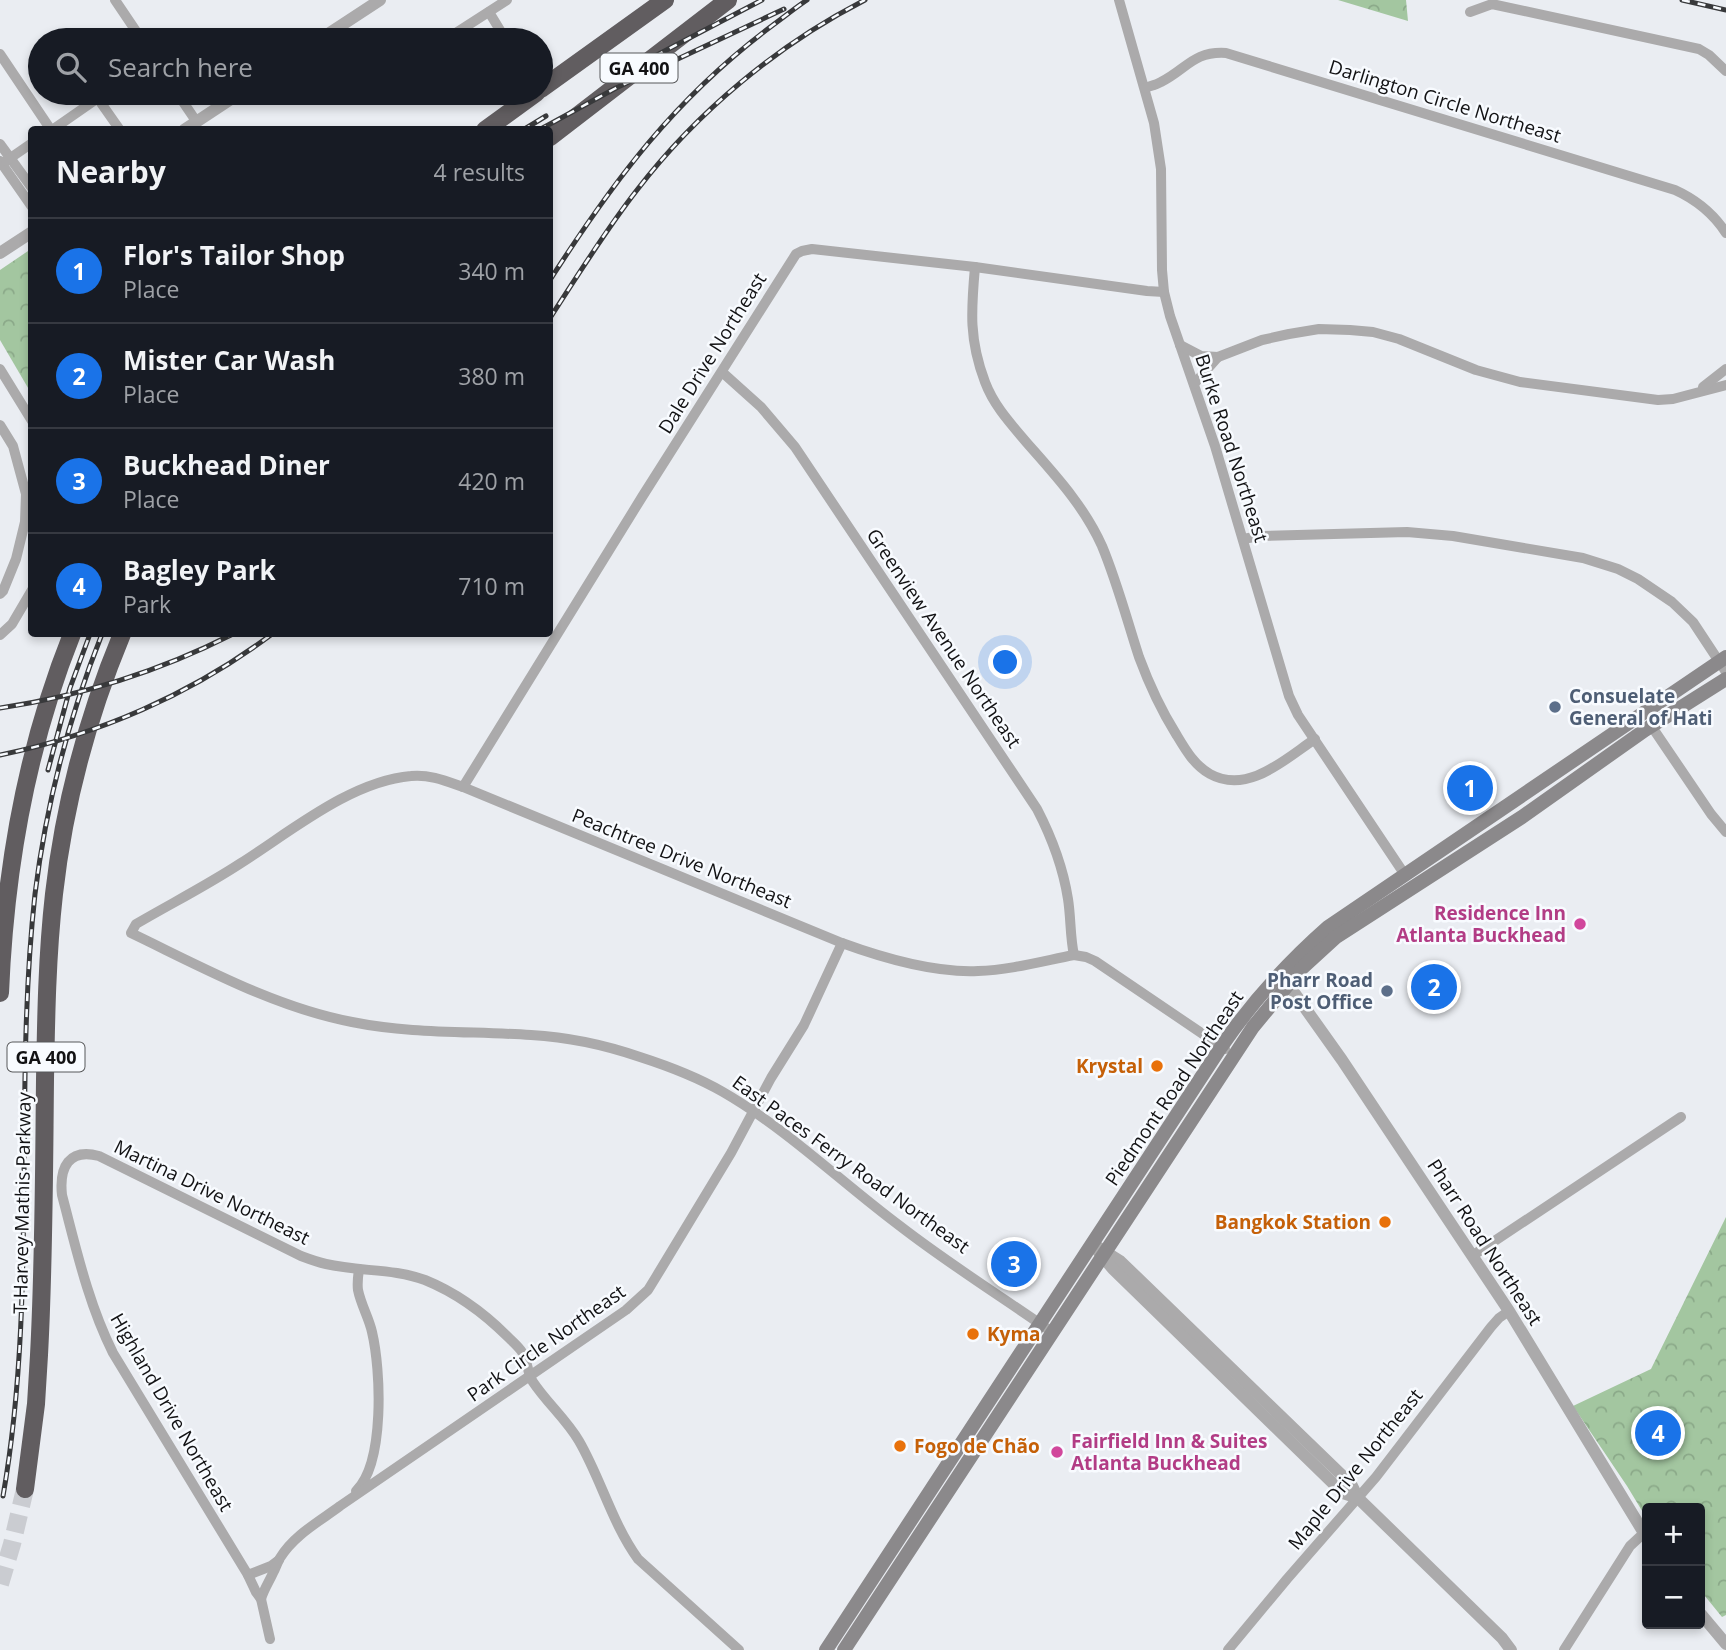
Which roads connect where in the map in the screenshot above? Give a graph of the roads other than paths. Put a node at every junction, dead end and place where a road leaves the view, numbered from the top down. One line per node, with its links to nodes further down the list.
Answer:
1 (115, 0): 9 (street)
2 (380, 0): 10 (street)
3 (506, 0): 7 (street)
4 (665, 0): 15 (highway, GA 400)
5 (728, 0): 30 (highway, GA 400)
6 (1119, 0): 16 (street, Burke Road Northeast)
7 (489, 12): 11 (street); 12 (street)
8 (1470, 12): 14 (street)
9 (134, 28)
10 (337, 28)
11 (464, 28)
12 (499, 28)
13 (0, 54): 17 (street)
14 (1726, 71)
15 (553, 80)
16 (1145, 88): 36 (street, Darlington Circle Northeast); 40 (street, Burke Road Northeast)
17 (28, 95)
18 (35, 105): 25 (street)
19 (84, 105): 26 (street)
20 (102, 105): 27 (street)
21 (185, 105): 24 (street)
22 (221, 105): 24 (street)
23 (519, 105): 29 (highway)
24 (196, 121): 28 (street)
25 (49, 126)
26 (57, 126)
27 (117, 126)
28 (189, 126)
29 (491, 126)
30 (553, 135)
31 (0, 144): 33 (street)
32 (28, 146): 33 (street)
33 (3, 162): 34 (street); 35 (street)
34 (28, 184)
35 (28, 200)
36 (1726, 233)
37 (28, 235): 38 (street)
38 (0, 253)
39 (975, 267): 40 (street, Dale Drive Northeast); 45 (street, Dale Drive Northeast); 63 (street)
40 (1164, 292): 41 (street, Burke Road Northeast)
41 (1180, 345): 42 (street); 46 (street, Burke Road Northeast)
42 (1218, 357): 46 (street); 48 (street)
43 (0, 369): 49 (street)
44 (1726, 369): 48 (street)
45 (722, 372): 64 (street, Dale Drive Northeast); 69 (street, Greenview Avenue Northeast)
46 (1194, 384): 53 (street, Burke Road Northeast)
47 (1726, 385): 48 (street)
48 (1694, 393)
49 (28, 414)
50 (0, 425): 51 (street)
51 (28, 491)
52 (28, 501): 54 (street)
53 (1243, 539): 59 (street); 63 (street, Burke Road Northeast)
54 (0, 594)
55 (28, 597): 56 (street)
56 (0, 635)
57 (71, 637): 71 (highway)
58 (121, 637): 82 (highway, T Harvey Mathis Parkway / GA 400)
59 (1724, 663): 61 (main road, Piedmont Road Northeast)
60 (1726, 678): 62 (main road, Piedmont Road Northeast)
61 (1641, 714): 62 (street); 66 (main road, Piedmont Road Northeast)
62 (1651, 726): 65 (street); 70 (main road, Piedmont Road Northeast)
63 (1315, 739): 66 (street, Burke Road Northeast)
64 (463, 787): 67 (street, Peachtree Drive Northeast); 68 (street, Peachtree Drive Northeast)
65 (1726, 832)
66 (1405, 875): 70 (main road, Piedmont Road Northeast)
67 (131, 933): 73 (street, East Paces Ferry Road Northeast)
68 (842, 943): 69 (street, Peachtree Drive Northeast); 73 (street, Park Circle Northeast)
69 (1074, 955): 72 (street)
70 (1284, 979): 72 (main road, Piedmont Road Northeast); 77 (street, Pharr Road Northeast)
71 (0, 993)
72 (1228, 1051): 76 (main road, Piedmont Road Northeast)
73 (754, 1112): 80 (street, East Paces Ferry Road Northeast); 81 (street, Park Circle Northeast)
74 (1681, 1117): 77 (street)
75 (74, 1157): 78 (street, Martina Drive Northeast); 88 (street, Highland Drive Northeast)
76 (1100, 1250): 80 (main road, Piedmont Road Northeast); 83 (street)
77 (1472, 1256): 79 (street, Pharr Road Northeast)
78 (359, 1269): 81 (street, Martina Drive Northeast); 84 (street)
79 (1509, 1311): 83 (street, Maple Drive Northeast); 85 (street, Pharr Road Northeast)
80 (1046, 1328): 96 (main road, Piedmont Road Northeast); 97 (main road, Piedmont Road Northeast)
81 (530, 1376): 84 (street, Park Circle Northeast); 95 (street, Martina Drive Northeast)
82 (24, 1489)
83 (1357, 1498): 92 (street); 98 (street, Maple Drive Northeast)
84 (340, 1506): 87 (street, Park Circle Northeast)
85 (1642, 1529)
86 (1642, 1538): 101 (street)
87 (279, 1559): 88 (street, Park Circle Northeast); 89 (street, Park Circle Northeast)
88 (248, 1575): 89 (street, Highland Drive Northeast)
89 (261, 1599): 93 (street, Highland Drive Northeast)
90 (1705, 1617): 91 (street)
91 (1721, 1629): 94 (street)
92 (1502, 1637): 99 (street); 100 (street)
93 (270, 1639)
94 (1726, 1644)
95 (739, 1650)
96 (826, 1650)
97 (844, 1650)
98 (1228, 1650)
99 (1511, 1650)
100 (1518, 1650)
101 (1564, 1650)

